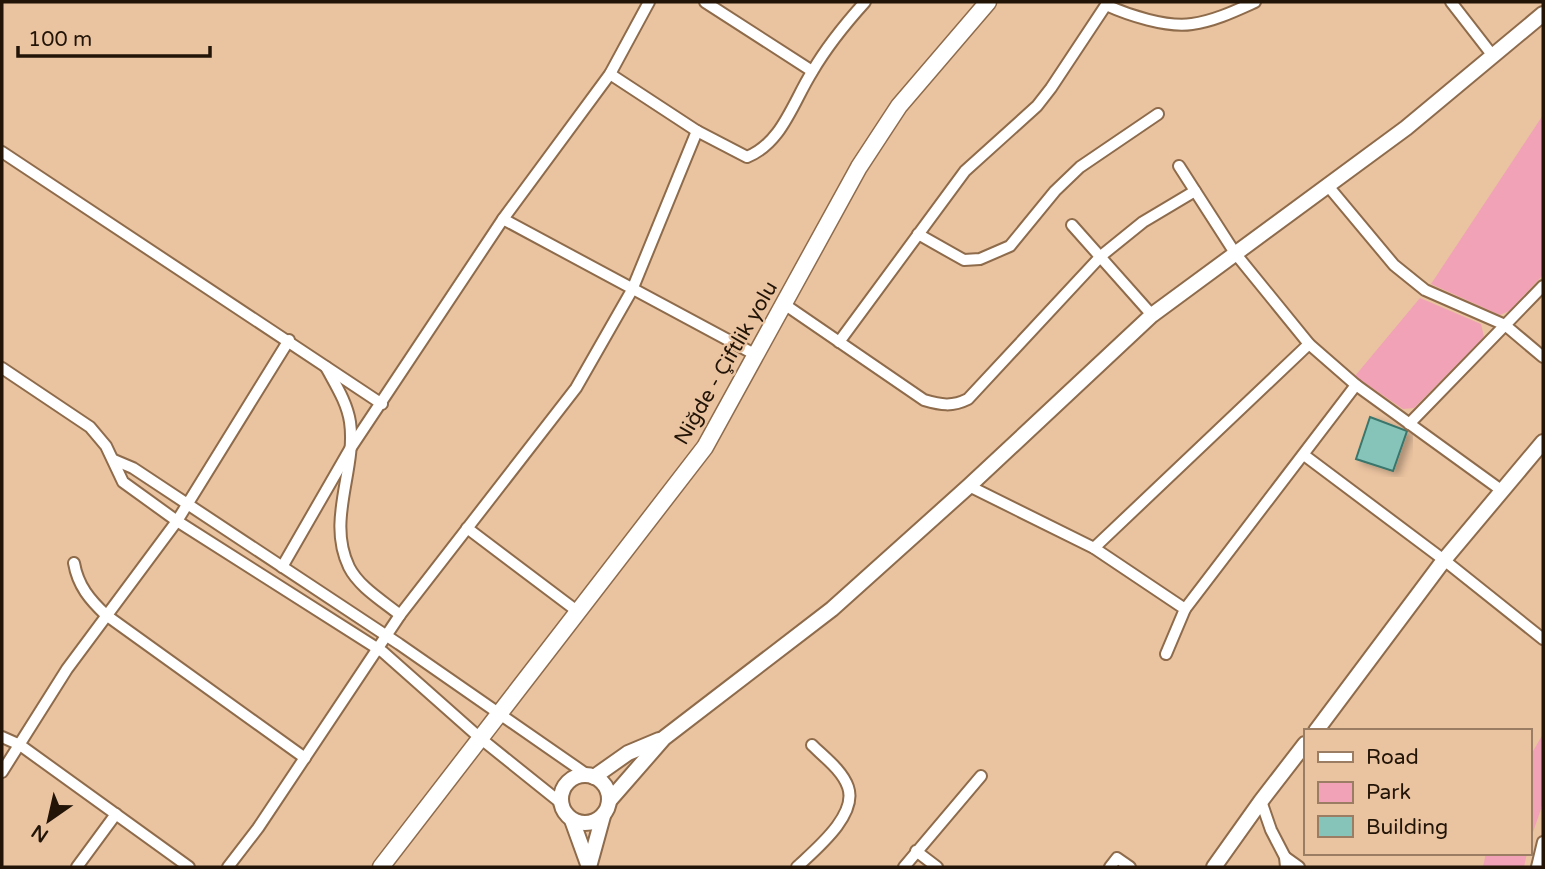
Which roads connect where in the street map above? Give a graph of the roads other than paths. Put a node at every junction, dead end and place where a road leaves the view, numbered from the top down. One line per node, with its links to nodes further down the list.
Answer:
1 (649, 2): 11 (street)
2 (705, 2): 10 (street)
3 (865, 2): 10 (street)
4 (988, 2): 25 (main road, Niğde - Çiftlik yolu)
5 (1255, 2): 7 (street)
6 (1451, 2): 9 (street)
7 (1107, 3): 20 (street)
8 (1543, 14): 9 (street)
9 (1493, 56): 16 (street)
10 (812, 71): 13 (street)
11 (610, 74): 13 (street); 18 (street)
12 (1158, 114): 20 (street)
13 (697, 131): 24 (street)
14 (2, 152): 28 (street)
15 (1179, 166): 17 (street)
16 (1328, 186): 21 (street); 27 (street)
17 (1195, 191): 21 (street); 22 (street)
18 (503, 219): 24 (street); 36 (street)
19 (1072, 225): 22 (street)
20 (918, 234): 29 (street)
21 (1235, 253): 26 (street); 30 (street)
22 (1101, 256): 26 (street); 29 (street)
23 (1543, 286): 27 (street)
24 (632, 290): 31 (street); 46 (street)
25 (783, 304): 29 (street); 31 (main road, Niğde - Çiftlik yolu)
26 (1152, 315): 42 (street)
27 (1505, 325): 32 (street); 37 (street)
28 (289, 340): 33 (street); 44 (street)
29 (839, 342)
30 (1309, 344): 35 (street); 47 (street)
31 (756, 355): 52 (main road, Niğde - Çiftlik yolu)
32 (1543, 357)
33 (324, 365): 36 (street); 39 (street)
34 (2, 368): 41 (street)
35 (1356, 385): 37 (street); 40 (street)
36 (382, 404): 39 (street)
37 (1409, 424): 43 (street)
38 (1542, 446): 43 (street)
39 (350, 449): 50 (street); 54 (street)
40 (1304, 455): 48 (street); 51 (street)
41 (114, 460): 44 (street); 45 (street)
42 (969, 486): 47 (street); 63 (street)
43 (1501, 490): 48 (street)
44 (188, 504): 45 (street); 50 (street)
45 (177, 521): 53 (street); 57 (street)
46 (467, 528): 52 (street); 54 (street)
47 (1094, 548): 51 (street)
48 (1444, 560): 56 (street); 60 (street)
49 (74, 563): 53 (street)
50 (282, 566): 55 (street)
51 (1185, 609): 58 (street)
52 (577, 611): 59 (main road, Niğde - Çiftlik yolu)
53 (106, 615): 64 (street); 67 (street)
54 (400, 615): 55 (street)
55 (387, 636): 57 (street); 59 (street)
56 (1543, 639)
57 (379, 649): 62 (street); 67 (street)
58 (1166, 654)
59 (499, 712): 62 (main road, Niğde - Çiftlik yolu); 69 (street)
60 (1317, 729)
61 (2, 737): 64 (street)
62 (480, 737): 73 (street); 83 (main road, Niğde - Çiftlik yolu)
63 (664, 738): 69 (street); 71 (street)
64 (20, 745): 68 (street); 74 (street)
65 (812, 745): 85 (street)
66 (1304, 745): 72 (street)
67 (305, 758): 82 (street)
68 (2, 772)
69 (592, 776): 71 (street); 73 (street)
70 (981, 776): 78 (street)
71 (609, 801): 75 (street)
72 (1261, 801): 79 (street); 90 (street)
73 (561, 803): 76 (street)
74 (116, 814): 80 (street); 81 (street)
75 (603, 816): 76 (street); 84 (street)
76 (572, 820): 84 (street)
77 (1543, 842): 92 (street)
78 (916, 851): 86 (street); 87 (street)
79 (1286, 862): 91 (street)
80 (76, 867)
81 (189, 867)
82 (228, 867)
83 (381, 867)
84 (589, 867)
85 (797, 867)
86 (904, 867)
87 (937, 867)
88 (1110, 867): 89 (street)
89 (1130, 867)
90 (1214, 867)
91 (1300, 867)
92 (1537, 867)

